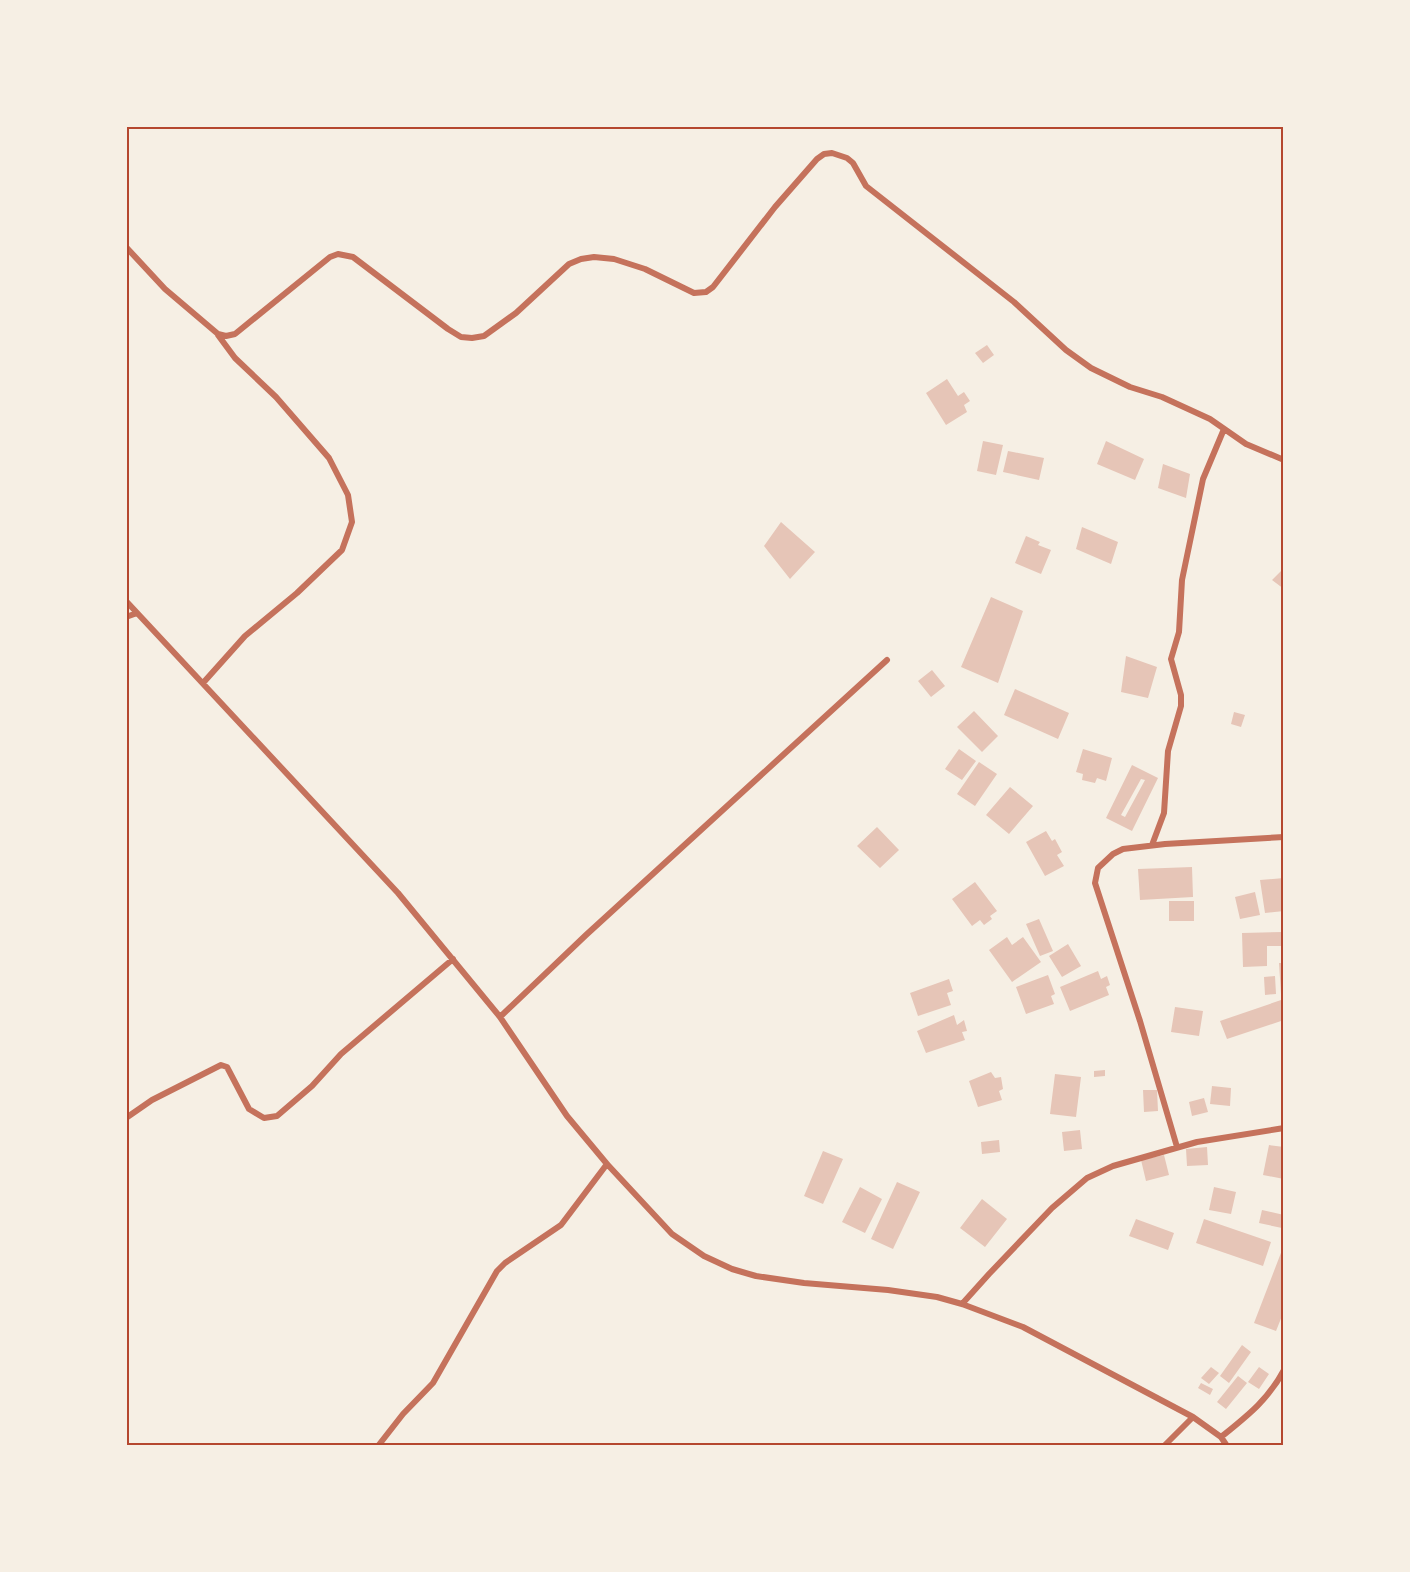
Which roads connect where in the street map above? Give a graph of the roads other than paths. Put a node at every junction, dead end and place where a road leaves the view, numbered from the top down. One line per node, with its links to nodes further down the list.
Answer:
1 (126, 247): 2 (street)
2 (218, 334): 3 (street); 9 (street)
3 (1224, 429): 4 (street); 11 (street)
4 (1284, 460)
5 (126, 601): 6 (street)
6 (138, 613): 7 (street); 9 (street)
7 (126, 617)
8 (887, 660): 13 (street)
9 (203, 683): 12 (street)
10 (1284, 837): 11 (street)
11 (1152, 845): 16 (street)
12 (453, 959): 13 (street); 14 (street)
13 (500, 1017): 17 (street)
14 (126, 1118)
15 (1284, 1128): 16 (street)
16 (1177, 1147): 18 (street)
17 (607, 1164): 18 (street); 22 (street)
18 (962, 1304): 20 (street)
19 (1284, 1370): 21 (street)
20 (1193, 1417): 21 (street); 23 (street)
21 (1221, 1437): 24 (street)
22 (378, 1446)
23 (1164, 1446)
24 (1227, 1446)

